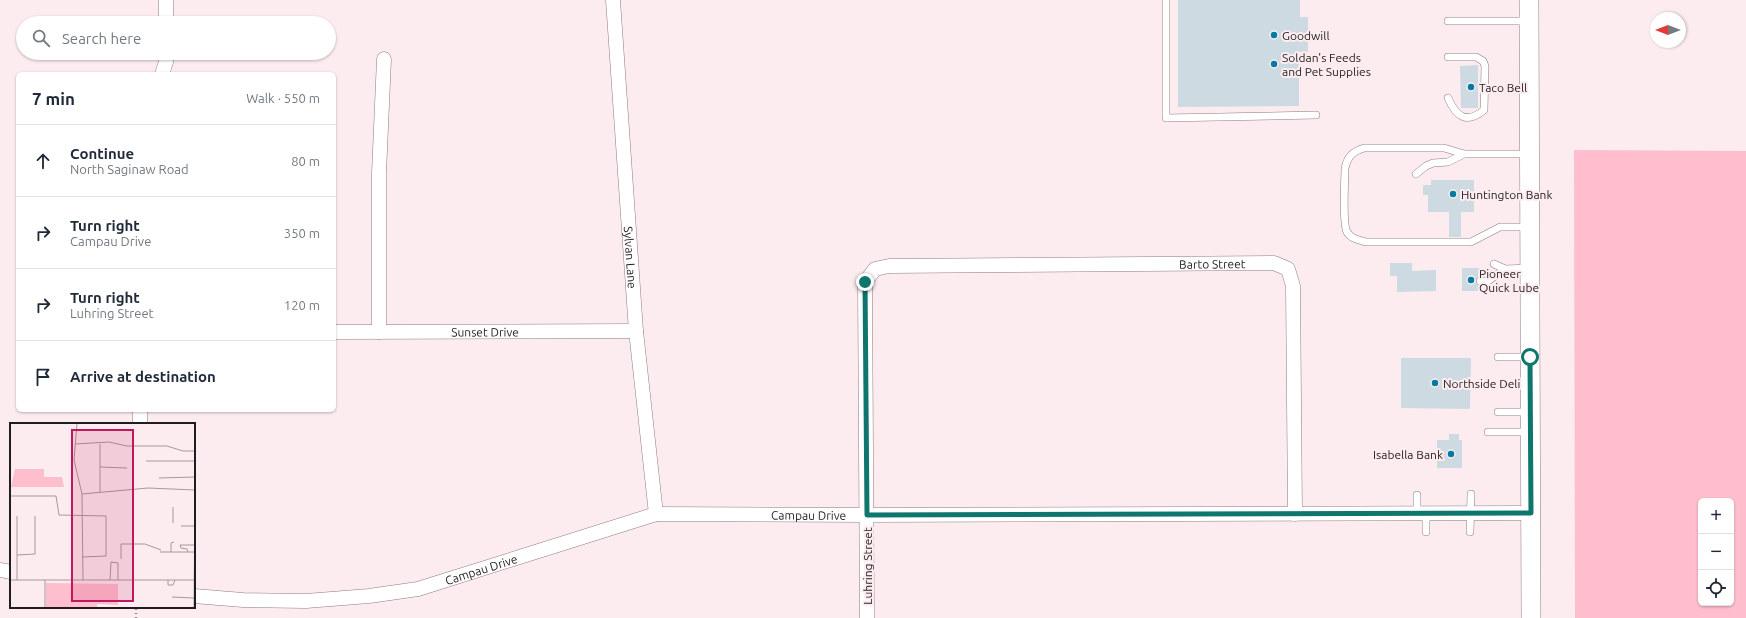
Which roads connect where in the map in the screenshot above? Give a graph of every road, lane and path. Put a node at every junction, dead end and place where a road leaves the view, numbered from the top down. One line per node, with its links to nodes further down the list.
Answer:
1 (166, 0): 5 (street)
2 (613, 0): 25 (street, Sylvan Lane)
3 (1166, 0): 13 (lane)
4 (1530, 0): 7 (main road)
5 (166, 16)
6 (1448, 22): 7 (lane)
7 (1530, 22): 15 (main road)
8 (1448, 57): 12 (lane)
9 (384, 59): 24 (street)
10 (166, 60): 11 (street)
11 (163, 72)
12 (1448, 98)
13 (1316, 115)
14 (1464, 154): 15 (lane); 16 (lane); 17 (lane)
15 (1530, 154): 17 (main road)
16 (1416, 174)
17 (1530, 227): 21 (main road)
18 (1494, 264): 20 (lane)
19 (890, 266): 40 (street, Barto Street); 41 (street, Luhring Street)
20 (1505, 268): 21 (lane); 22 (lane)
21 (1530, 268): 27 (main road)
22 (1480, 281)
23 (336, 332): 24 (street, Sunset Drive)
24 (379, 332): 25 (street, Sunset Drive)
25 (636, 332): 39 (street, Sylvan Lane)
26 (1498, 357): 27 (lane)
27 (1530, 357): 30 (main road)
28 (140, 412): 31 (street)
29 (1498, 412): 30 (lane)
30 (1530, 412): 33 (main road)
31 (140, 423)
32 (1488, 432): 33 (lane)
33 (1530, 432): 38 (main road)
34 (1417, 494): 36 (lane)
35 (1471, 494): 37 (lane)
36 (1421, 513): 37 (street, Campau Drive); 40 (street, Campau Drive); 42 (lane)
37 (1471, 513): 38 (street, Campau Drive); 43 (lane)
38 (1531, 513): 48 (main road)
39 (656, 514): 41 (street, Campau Drive); 46 (street, Campau Drive)
40 (1295, 514): 41 (street, Campau Drive)
41 (867, 515): 47 (street, Luhring Street)
42 (1426, 532)
43 (1470, 532)
44 (0, 570): 45 (street)
45 (10, 572)
46 (195, 596)
47 (867, 618)
48 (1531, 618)

